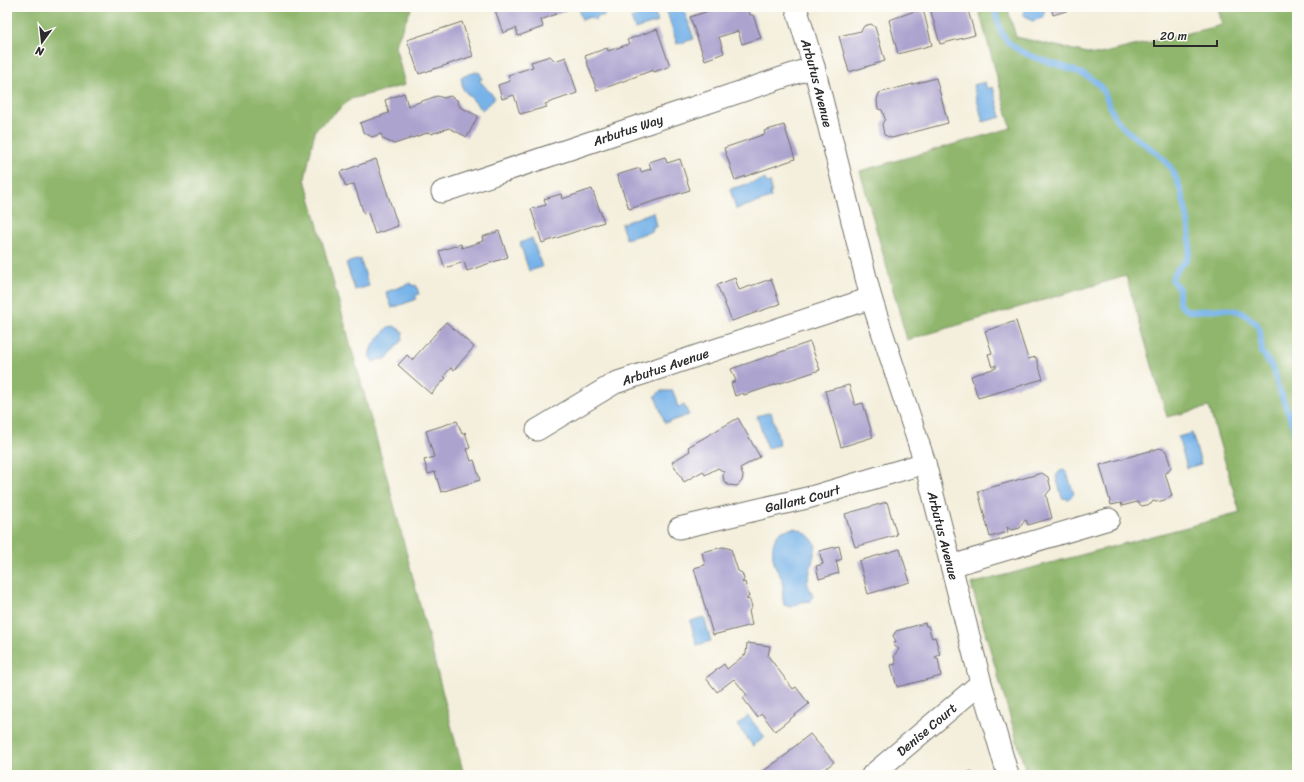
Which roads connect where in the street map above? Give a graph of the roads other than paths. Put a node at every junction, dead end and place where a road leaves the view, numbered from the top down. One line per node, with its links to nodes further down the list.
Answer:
1 (796, 7): 2 (street, Arbutus Avenue)
2 (814, 67): 3 (street, Arbutus Way); 4 (street, Arbutus Avenue)
3 (442, 192)
4 (871, 298): 5 (street, Arbutus Avenue); 6 (street, Arbutus Avenue)
5 (537, 430)
6 (925, 463): 8 (street, Gallant Court); 9 (street, Arbutus Avenue)
7 (1109, 519): 9 (street)
8 (679, 528)
9 (951, 566): 10 (street, Arbutus Avenue)
10 (981, 683): 11 (street, Denise Court); 12 (street, Arbutus Avenue)
11 (872, 775)
12 (1008, 775)

